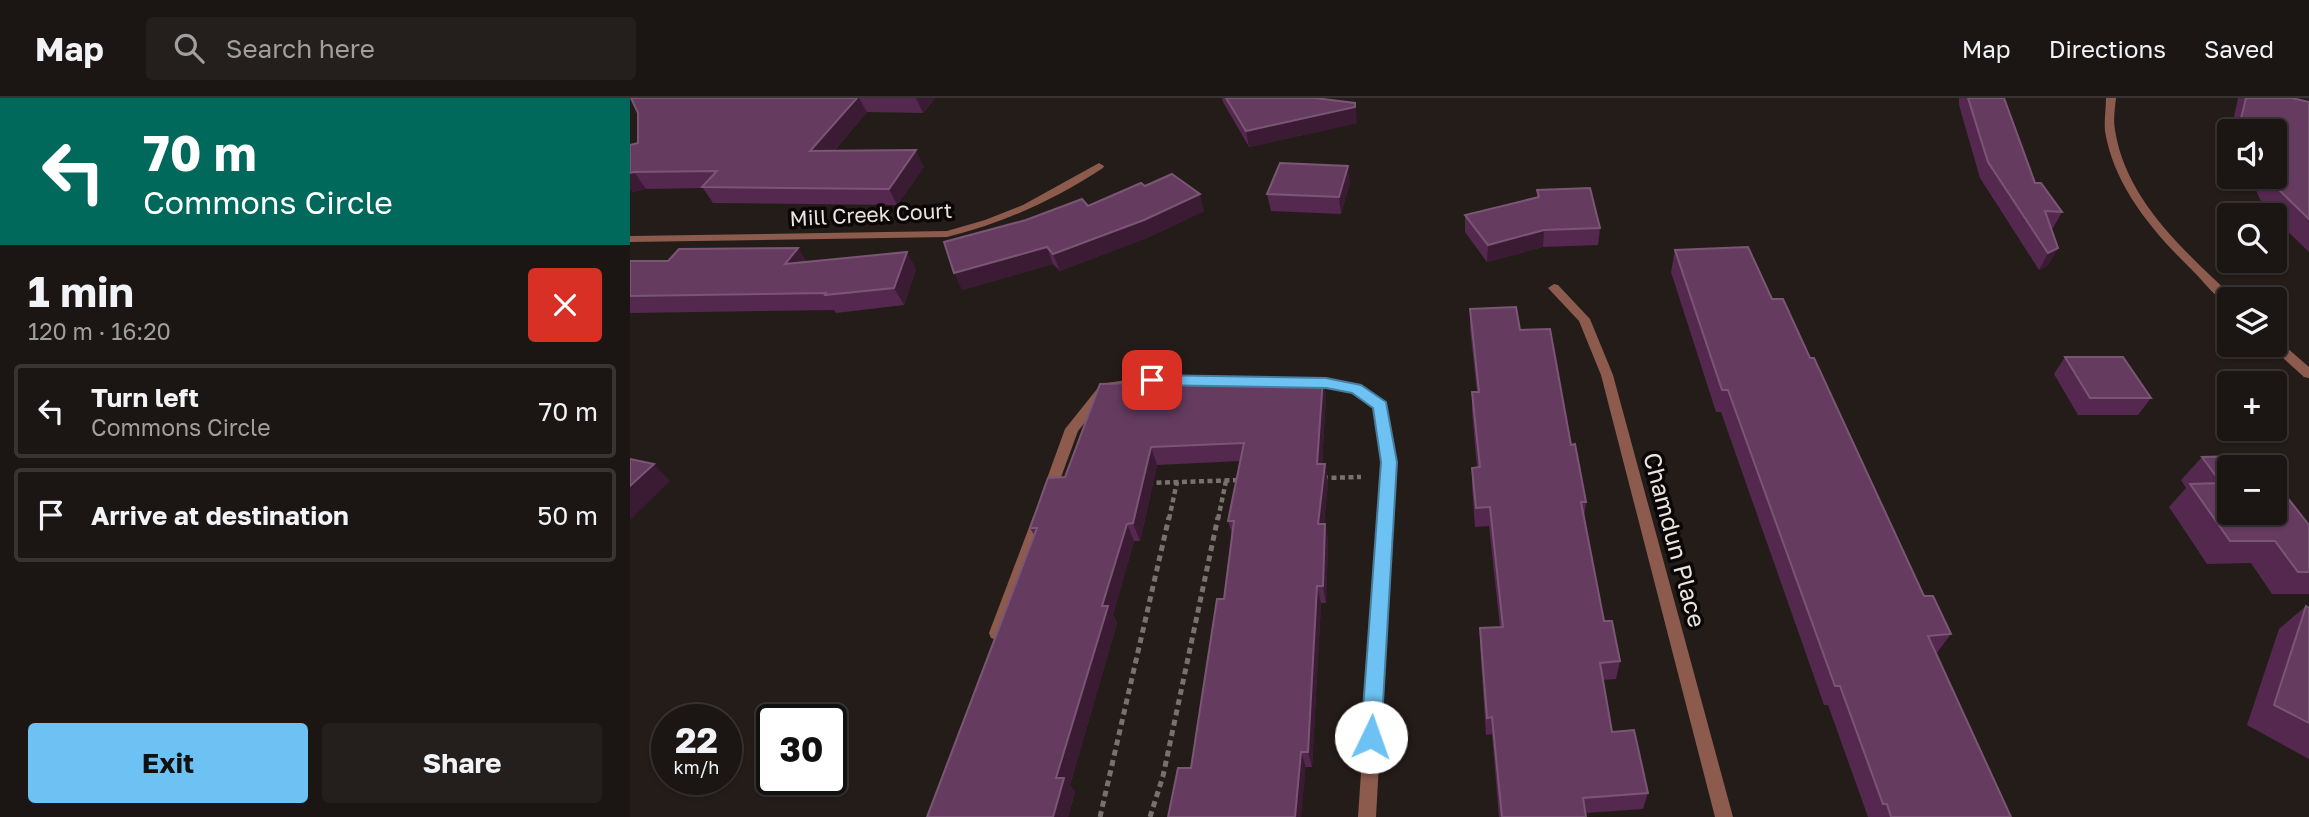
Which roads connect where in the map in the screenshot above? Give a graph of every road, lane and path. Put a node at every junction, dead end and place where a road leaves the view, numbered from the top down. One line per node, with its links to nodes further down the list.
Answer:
1 (2111, 98): 4 (street)
2 (1099, 166): 3 (street, Mill Creek Court)
3 (630, 239)
4 (2217, 287)
5 (1554, 288): 20 (street, Chamdun Place)
6 (2287, 355): 7 (street)
7 (2309, 374)
8 (1258, 381): 16 (street)
9 (1284, 382): 19 (street)
10 (1361, 477): 11 (path)
11 (1320, 478)
12 (1253, 480): 13 (path)
13 (1226, 481): 14 (path); 18 (path)
14 (1177, 482): 15 (path); 17 (path)
15 (1135, 483)
16 (990, 651)
17 (1100, 817)
18 (1150, 817)
19 (1367, 817)
20 (1724, 817)

